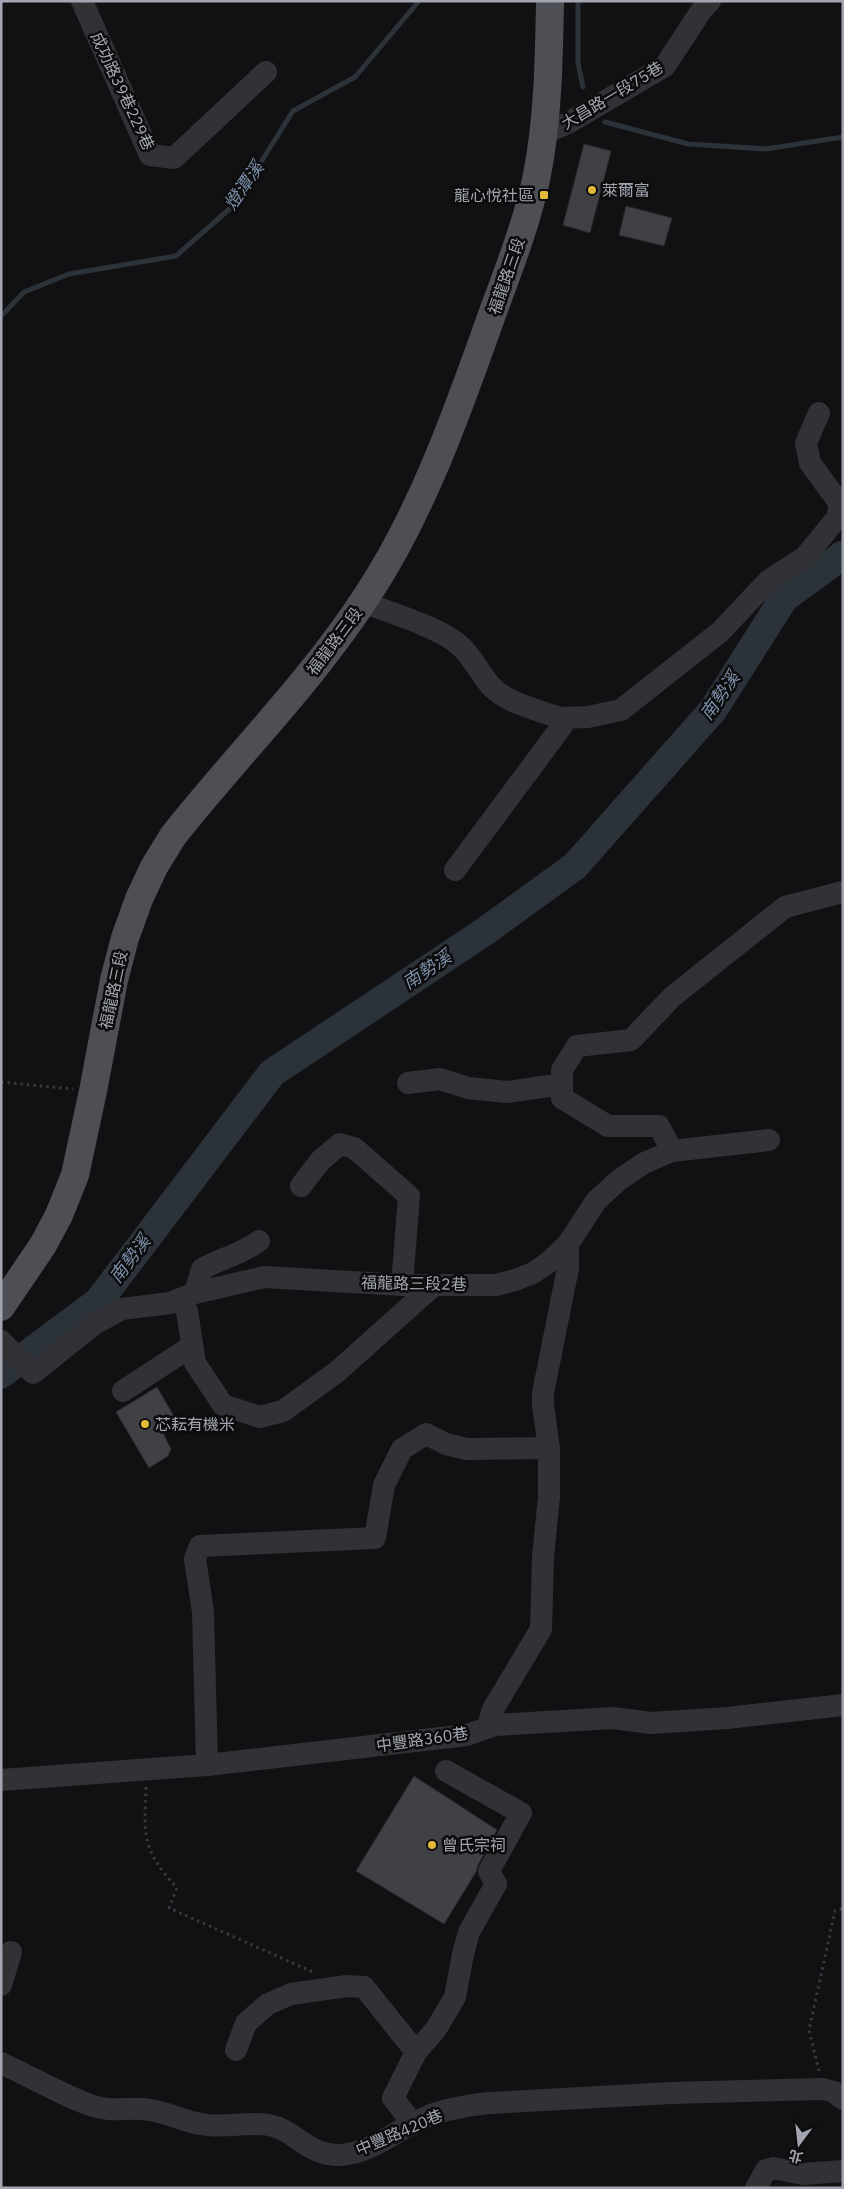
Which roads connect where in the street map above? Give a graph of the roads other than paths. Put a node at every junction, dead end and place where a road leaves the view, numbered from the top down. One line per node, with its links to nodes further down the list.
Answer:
1 (82, 1): 4 (street, 成功路39巷229巷)
2 (550, 1): 5 (main road, 福龍路三段)
3 (710, 1): 5 (street, 大昌路一段75巷)
4 (266, 72)
5 (544, 134): 7 (main road, 福龍路三段)
6 (819, 414): 8 (street)
7 (363, 602): 8 (street); 21 (main road, 福龍路三段)
8 (560, 718): 9 (street)
9 (455, 870)
10 (843, 892): 12 (street)
11 (408, 1083): 12 (street)
12 (562, 1084): 14 (street)
13 (769, 1140): 14 (street, 福龍路三段2巷)
14 (672, 1151): 17 (street, 福龍路三段2巷)
15 (301, 1186): 18 (street)
16 (259, 1241): 20 (street)
17 (568, 1244): 19 (street, 福龍路三段2巷); 25 (street)
18 (402, 1284): 19 (street, 福龍路三段2巷); 20 (street, 福龍路三段2巷)
19 (434, 1285): 23 (street)
20 (191, 1302): 22 (street, 福龍路三段2巷); 23 (street)
21 (1, 1307)
22 (2, 1341)
23 (192, 1346): 24 (street)
24 (123, 1391)
25 (549, 1448): 27 (street); 28 (street)
26 (843, 1706): 27 (street, 中豐路360巷)
27 (495, 1725): 28 (street, 中豐路360巷)
28 (207, 1765): 30 (street, 中豐路360巷)
29 (446, 1771): 34 (street)
30 (1, 1780)
31 (12, 1952): 32 (street)
32 (1, 1985)
33 (236, 2050): 34 (street)
34 (416, 2052): 37 (street)
35 (1, 2063): 37 (street, 中豐路420巷)
36 (833, 2094): 37 (street, 中豐路420巷)
37 (413, 2124)
38 (843, 2171): 39 (street)
39 (756, 2188)

